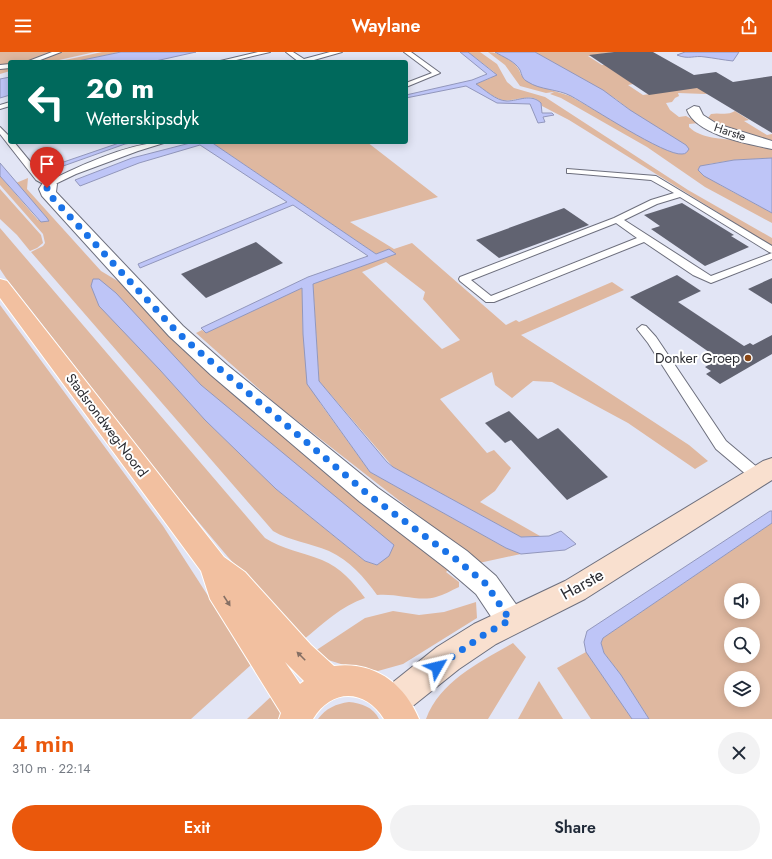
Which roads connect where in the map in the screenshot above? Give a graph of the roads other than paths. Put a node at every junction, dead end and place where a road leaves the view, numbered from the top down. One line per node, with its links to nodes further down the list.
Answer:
1 (58, 52): 6 (lane)
2 (267, 52): 7 (lane)
3 (289, 52): 8 (lane)
4 (339, 52): 9 (lane)
5 (407, 52): 10 (lane)
6 (35, 60)
7 (229, 60)
8 (299, 60)
9 (309, 60)
10 (408, 84)
11 (694, 105): 14 (street, Harste)
12 (13, 144): 16 (lane)
13 (154, 144): 16 (lane)
14 (772, 145)
15 (570, 171): 17 (lane)
16 (49, 184): 26 (street)
17 (681, 194): 18 (lane); 20 (lane)
18 (617, 220): 19 (lane); 19 (lane)
19 (645, 238): 21 (lane)
20 (772, 250)
21 (772, 256)
22 (0, 285): 25 (main road, Stadsrondweg-Noord)
23 (642, 329): 24 (lane)
24 (765, 472): 26 (street, Harste)
25 (214, 566): 27 (main road, Stadsrondweg-Noord, one-way to 25); 29 (main road, Stadsrondweg-Noord, one-way to 29)
26 (510, 620): 28 (street, Harste)
27 (330, 683): 28 (main road); 29 (main road)
28 (398, 710)
29 (297, 715)

